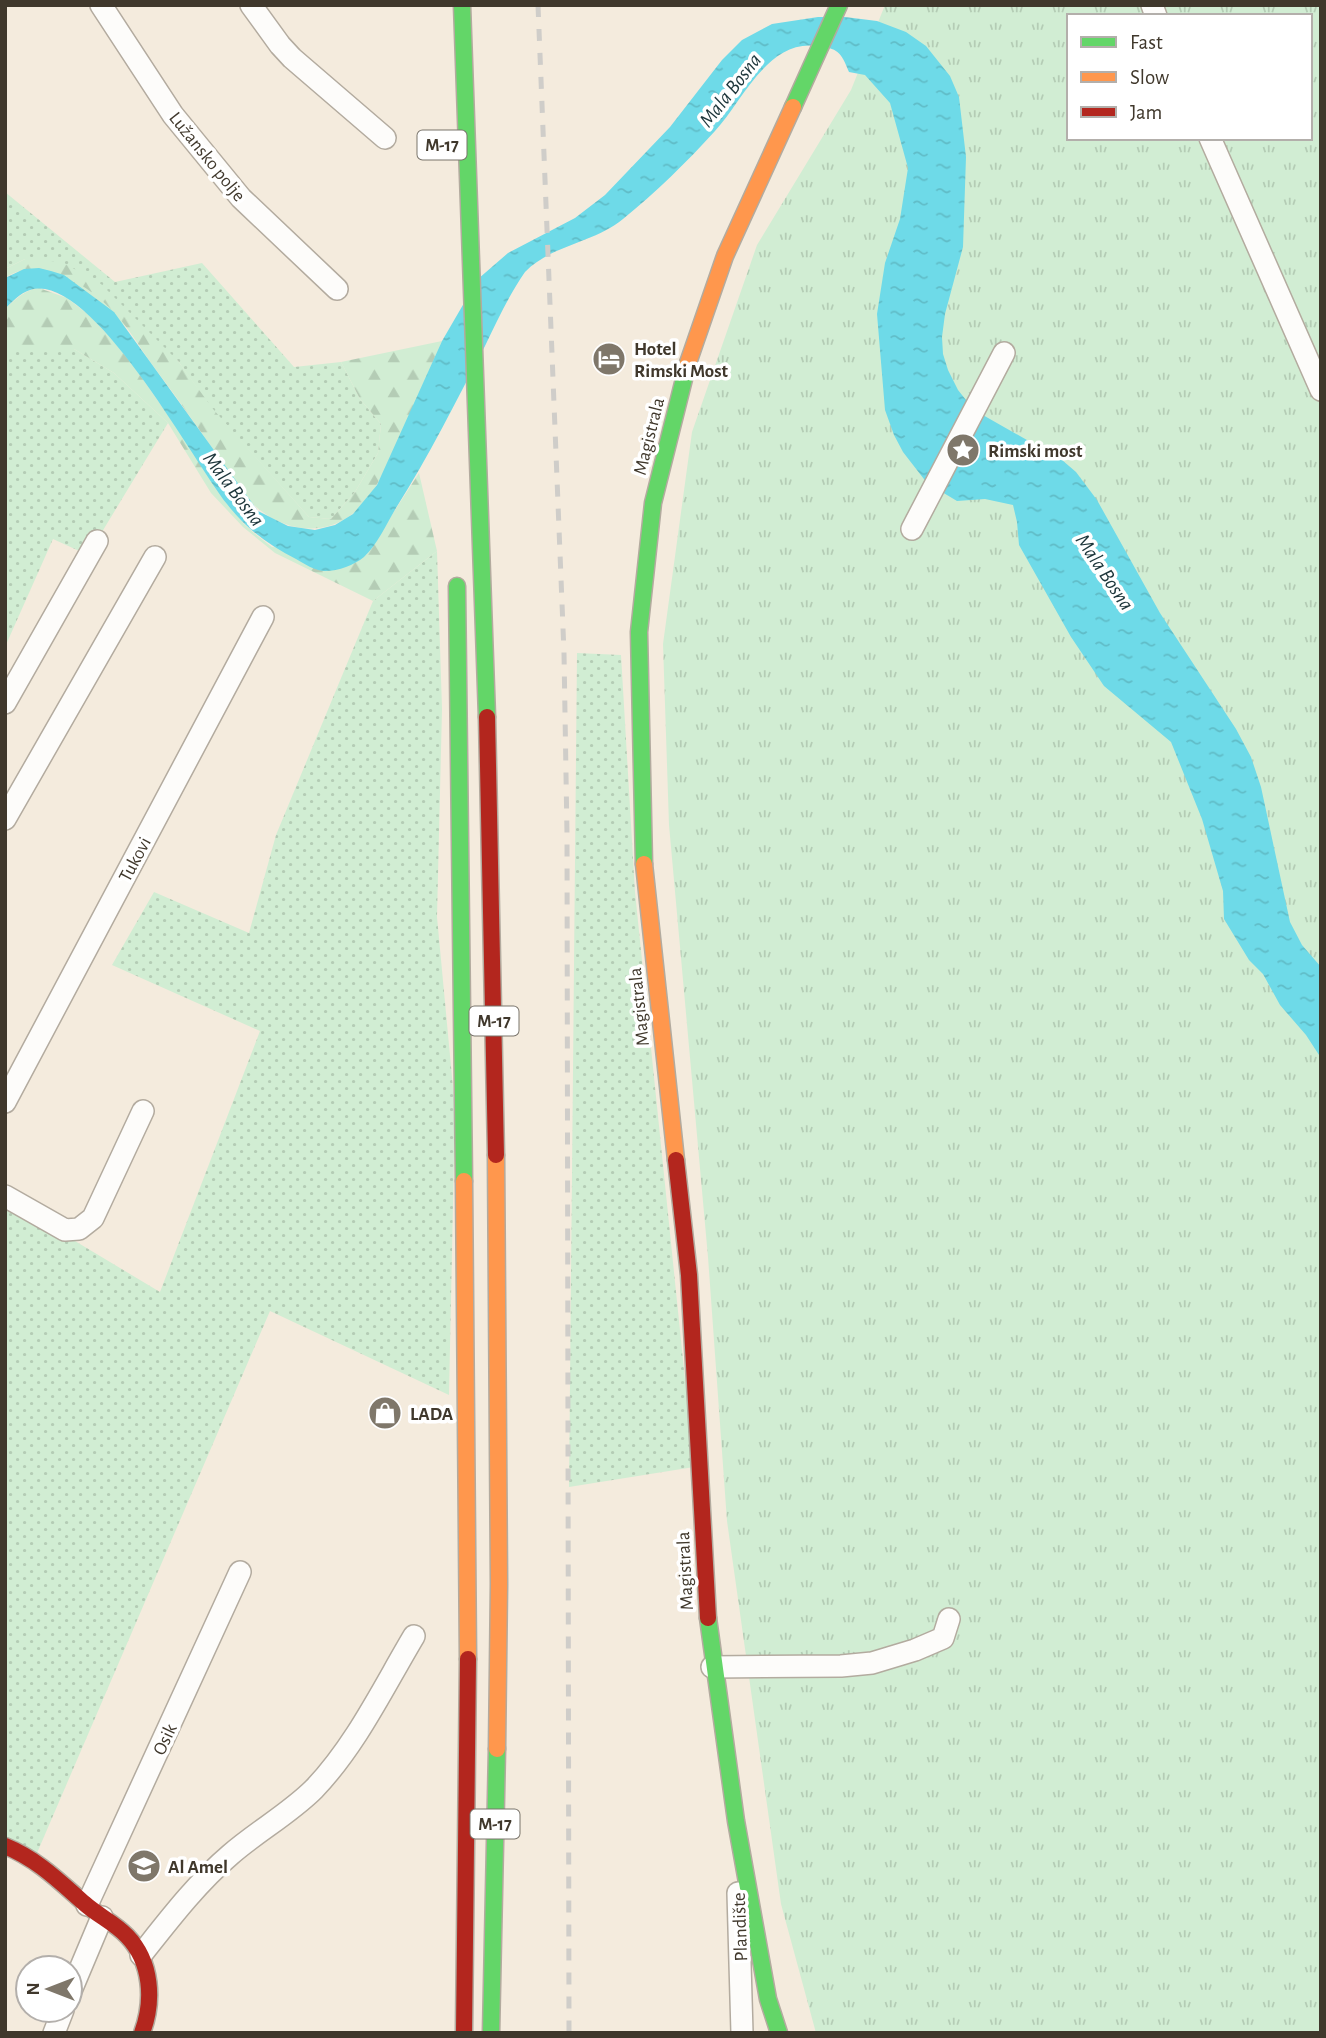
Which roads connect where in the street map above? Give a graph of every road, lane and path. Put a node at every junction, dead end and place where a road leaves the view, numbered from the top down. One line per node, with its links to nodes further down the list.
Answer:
1 (102, 5): 7 (street, Lužansko polje)
2 (251, 5): 5 (street)
3 (462, 5): 31 (main road, M-17)
4 (839, 5): 23 (main road, Magistrala)
5 (385, 138)
6 (1211, 140): 9 (street)
7 (337, 289)
8 (1004, 353): 10 (street)
9 (1321, 390)
10 (912, 529)
11 (97, 541): 15 (street)
12 (155, 557): 16 (street)
13 (457, 565): 30 (main road, M-17)
14 (262, 617): 17 (street, Tukovi)
15 (5, 703)
16 (5, 819)
17 (5, 1102)
18 (144, 1111): 19 (street)
19 (5, 1196)
20 (240, 1572): 26 (street, Osik)
21 (949, 1619): 23 (street)
22 (414, 1636): 28 (street)
23 (712, 1667): 24 (main road, Magistrala)
24 (736, 1821): 32 (street, Plandište); 33 (main road, Magistrala)
25 (5, 1846): 26 (main road)
26 (94, 1911): 27 (street, Osik); 28 (main road)
27 (81, 1954)
28 (141, 1955): 29 (main road)
29 (142, 2033)
30 (464, 2033)
31 (491, 2033)
32 (742, 2033)
33 (779, 2033)

